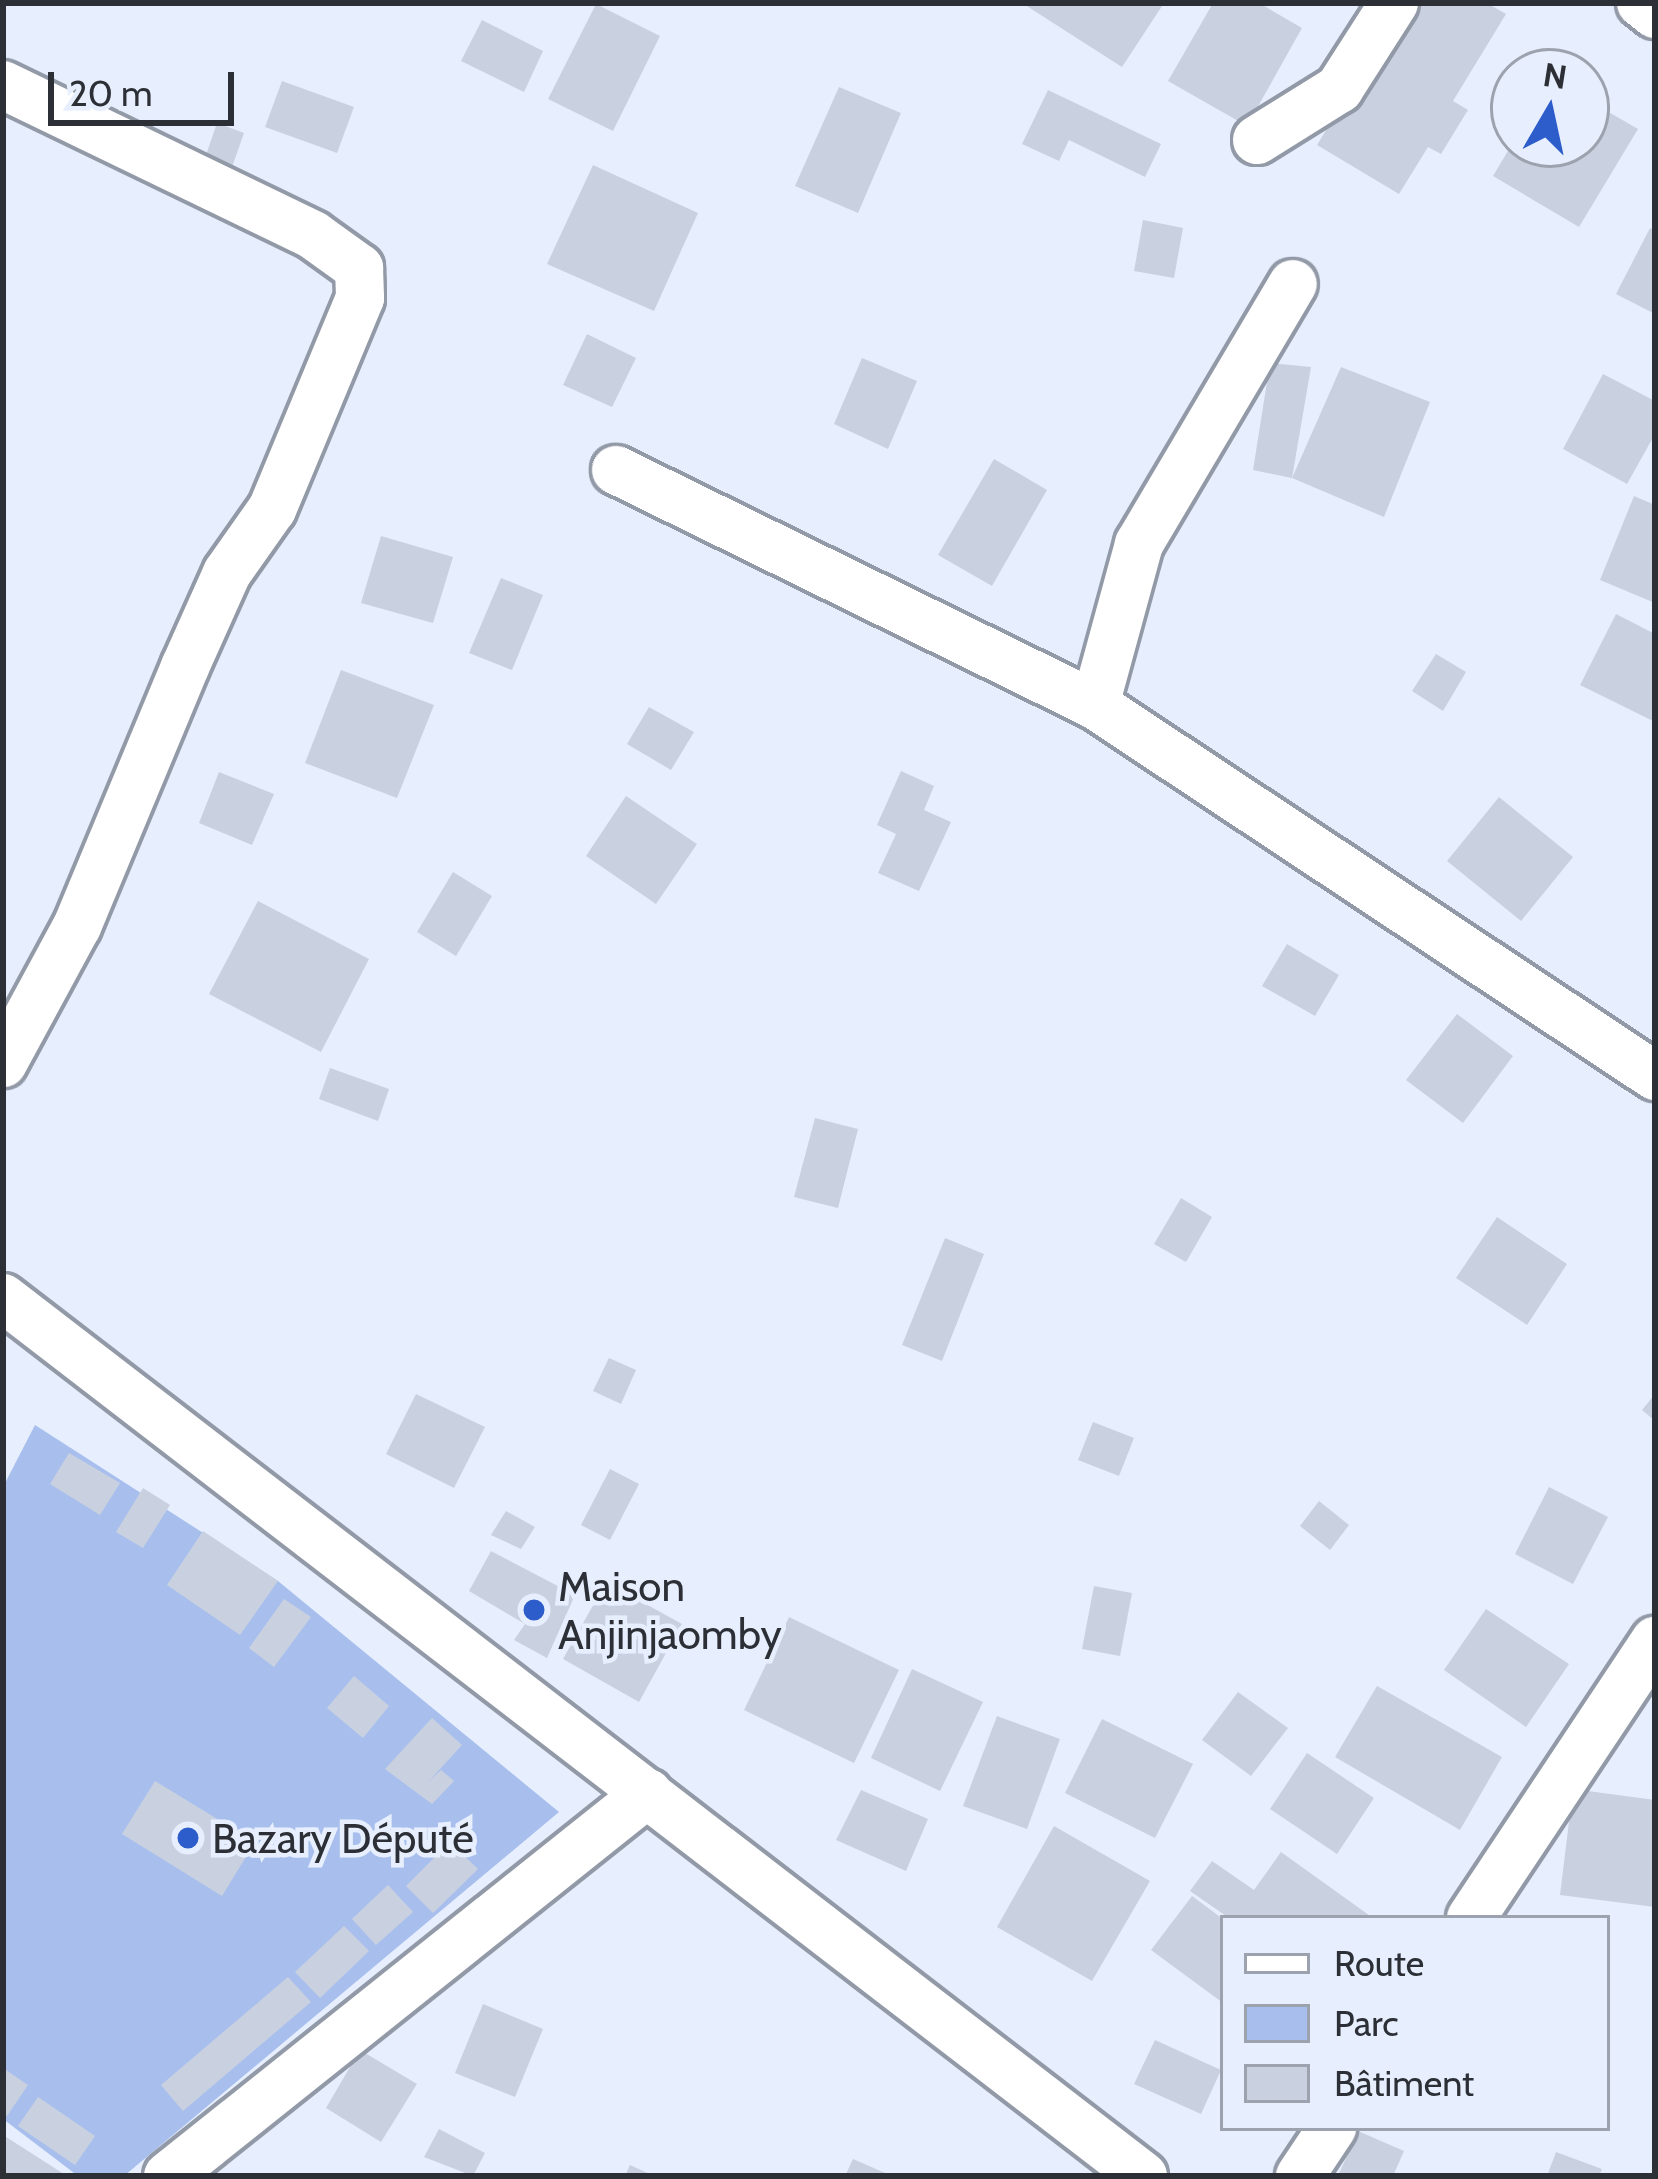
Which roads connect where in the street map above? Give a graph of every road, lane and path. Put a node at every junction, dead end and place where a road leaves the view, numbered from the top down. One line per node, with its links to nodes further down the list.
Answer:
1 (1394, 3): 5 (street)
2 (1640, 3): 3 (street)
3 (1655, 14)
4 (3, 86): 9 (street)
5 (1256, 140)
6 (1293, 284): 8 (street)
7 (616, 470): 8 (street)
8 (1094, 705): 10 (street)
9 (3, 1063)
10 (1655, 1076)
11 (3, 1298): 13 (street)
12 (1655, 1640): 14 (street)
13 (648, 1793): 16 (street); 17 (street)
14 (1473, 1915)
15 (1330, 2131): 18 (street)
16 (168, 2176)
17 (1143, 2176)
18 (1300, 2176)

